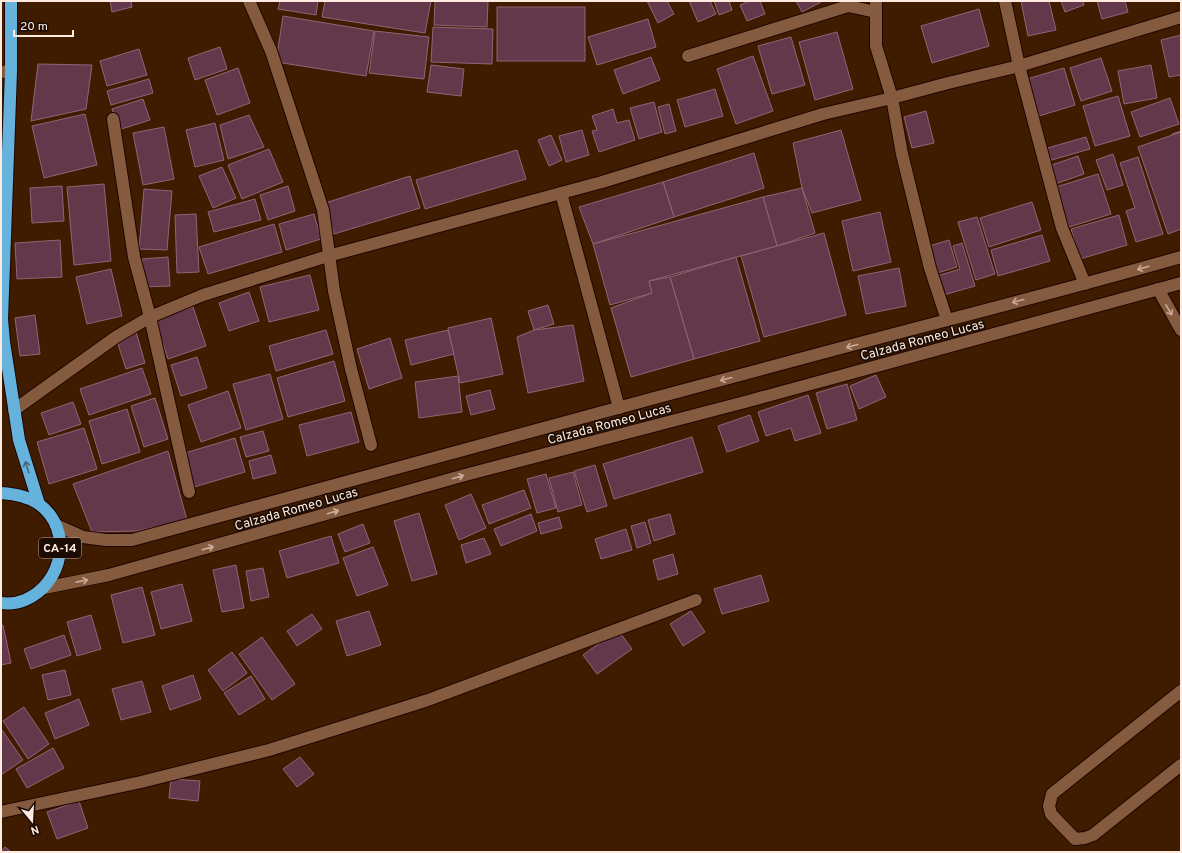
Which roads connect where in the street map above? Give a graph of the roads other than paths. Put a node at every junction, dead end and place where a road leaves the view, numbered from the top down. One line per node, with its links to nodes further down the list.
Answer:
1 (11, 1): 8 (highway, CA-14)
2 (249, 1): 12 (street)
3 (1004, 1): 7 (street)
4 (876, 6): 6 (street); 9 (street)
5 (1181, 17): 7 (street)
6 (688, 56)
7 (1019, 66): 9 (street); 15 (street)
8 (6, 71): 18 (highway, CA-14)
9 (892, 98): 11 (street); 19 (street)
10 (112, 119): 17 (street)
11 (561, 193): 12 (street); 21 (street)
12 (328, 256): 17 (street); 23 (street)
13 (1181, 257): 15 (street, Calzada Romeo Lucas, one-way to 15)
14 (1181, 283): 16 (street, Calzada Romeo Lucas)
15 (1085, 284): 19 (street, Calzada Romeo Lucas, one-way to 19)
16 (1158, 289): 20 (street, one-way to 20); 28 (street, Calzada Romeo Lucas, one-way to 16)
17 (150, 317): 22 (street); 24 (street)
18 (1, 320): 22 (highway, CA-14)
19 (947, 320): 21 (street, Calzada Romeo Lucas, one-way to 21)
20 (1181, 330)
21 (619, 408): 27 (street, Calzada Romeo Lucas)
22 (14, 410): 26 (highway, CA-14, one-way to 22)
23 (371, 445)
24 (189, 492)
25 (1, 493): 26 (highway, CA-14)
26 (39, 504): 27 (highway, CA-14)
27 (56, 525): 28 (highway, CA-14)
28 (44, 588): 30 (highway, CA-14)
29 (696, 600): 33 (street)
30 (1, 603)
31 (1181, 691): 32 (street)
32 (1181, 765)
33 (1, 812)

